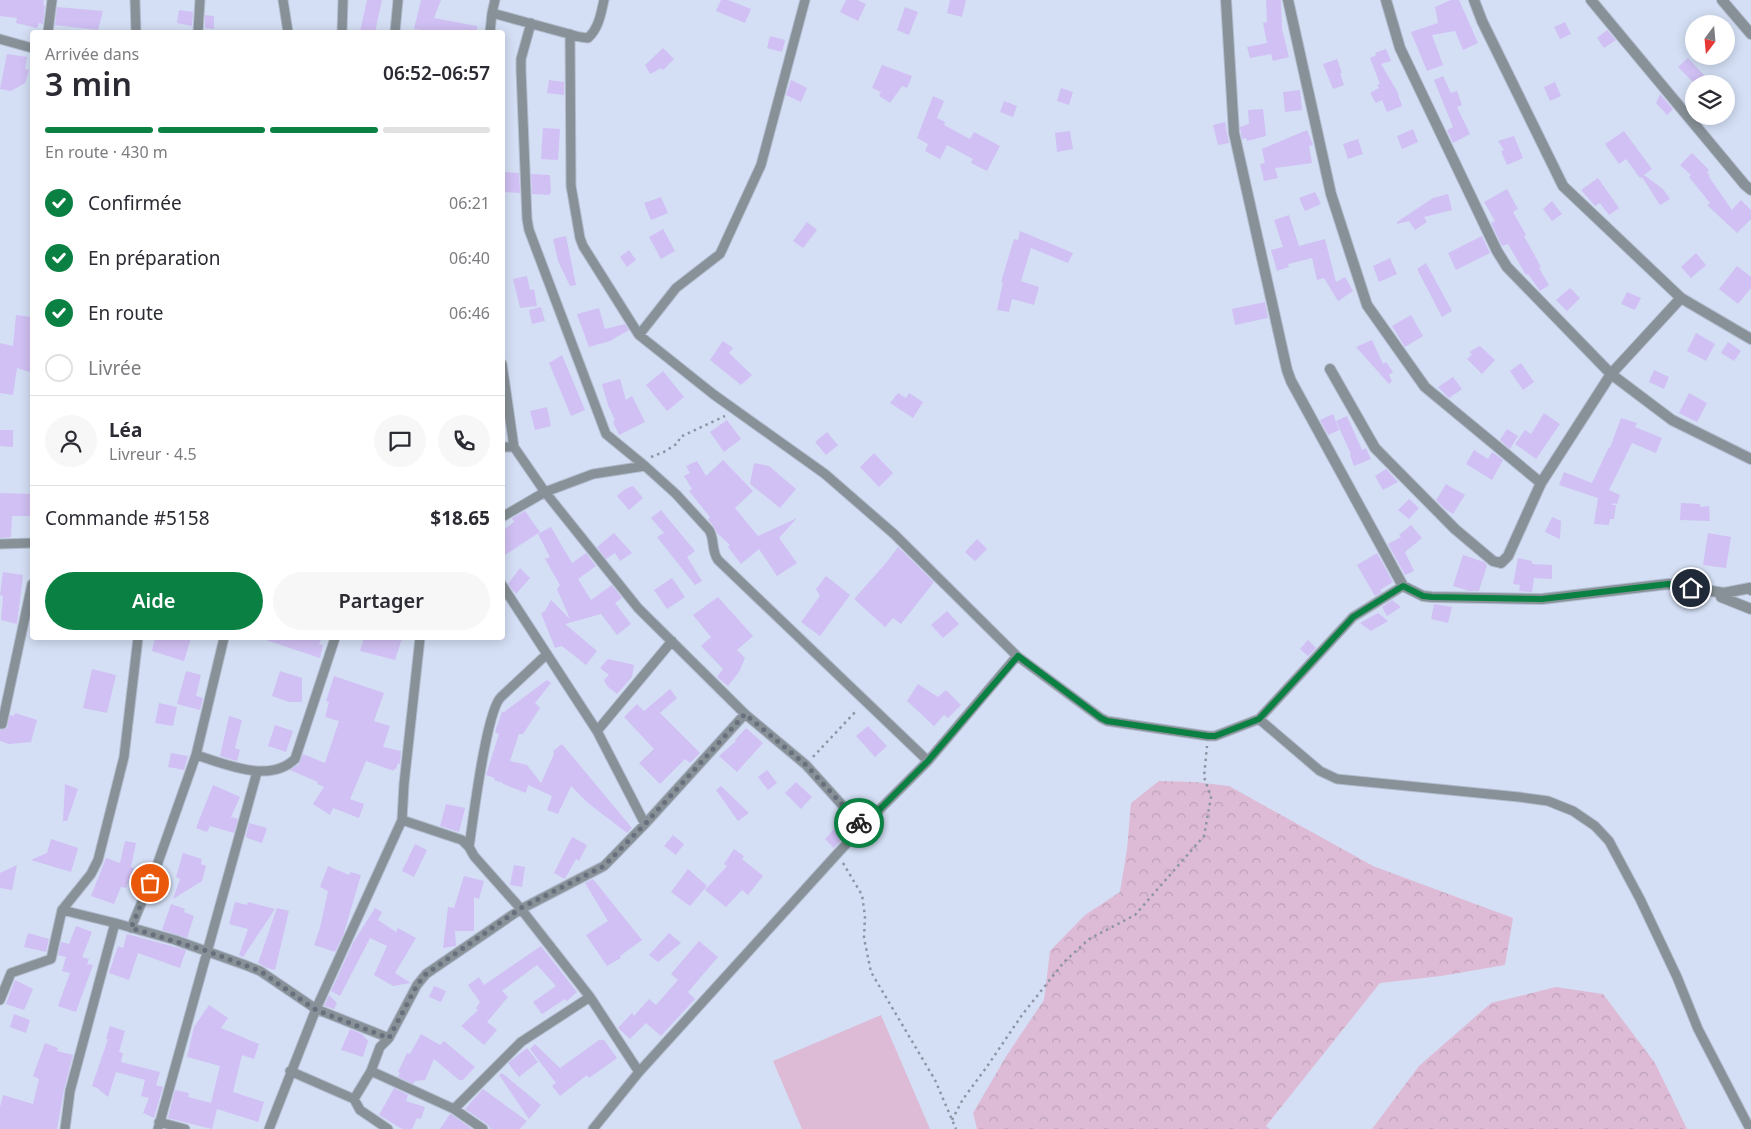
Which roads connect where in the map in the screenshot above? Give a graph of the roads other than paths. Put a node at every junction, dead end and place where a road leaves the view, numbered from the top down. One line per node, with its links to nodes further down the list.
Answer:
1 (52, 0): 18 (lane)
2 (136, 0): 19 (lane)
3 (200, 0): 20 (lane)
4 (282, 0): 21 (lane)
5 (342, 0): 22 (lane)
6 (398, 0): 23 (lane)
7 (495, 0): 16 (lane)
8 (604, 0): 25 (lane)
9 (805, 0): 31 (lane)
10 (1226, 0): 45 (street)
11 (1288, 0): 40 (street)
12 (1386, 0): 34 (street)
13 (1474, 0): 30 (street)
14 (1591, 0): 29 (street)
15 (1722, 0): 26 (street)
16 (492, 13): 17 (lane); 24 (lane)
17 (531, 23): 25 (lane); 39 (lane)
18 (48, 30)
19 (136, 30)
20 (198, 30)
21 (288, 30)
22 (342, 30)
23 (395, 30)
24 (490, 30)
25 (570, 34): 31 (lane)
26 (1751, 34)
27 (0, 39): 28 (lane)
28 (30, 47)
29 (1751, 190)
30 (1681, 298): 32 (street); 34 (street)
31 (639, 335): 57 (lane)
32 (1751, 339)
33 (1330, 369): 40 (street)
34 (1611, 374): 38 (street); 40 (street)
35 (505, 385): 37 (lane)
36 (505, 446): 37 (lane)
37 (514, 447): 41 (lane)
38 (1751, 460)
39 (643, 464): 41 (lane); 63 (lane)
40 (1540, 484)
41 (545, 492): 42 (lane); 55 (lane)
42 (505, 515)
43 (30, 543): 44 (lane)
44 (0, 544)
45 (1403, 586): 49 (street); 59 (lane)
46 (1751, 589): 49 (street)
47 (505, 591): 56 (lane)
48 (30, 593): 60 (lane)
49 (1724, 593): 50 (street)
50 (1751, 610)
51 (138, 640): 70 (lane)
52 (224, 640): 62 (lane)
53 (334, 640): 64 (lane)
54 (420, 640): 65 (lane)
55 (672, 641): 58 (lane); 61 (lane)
56 (547, 654): 61 (lane); 68 (lane)
57 (1018, 656): 59 (lane); 63 (lane)
58 (745, 714): 66 (lane); 67 (lane)
59 (1259, 719): 90 (lane)
60 (0, 724)
61 (597, 731): 66 (lane)
62 (196, 755): 64 (lane); 72 (lane)
63 (928, 761): 67 (lane)
64 (257, 772): 73 (lane)
65 (402, 820): 68 (lane); 76 (lane)
66 (645, 824): 69 (lane)
67 (862, 827): 80 (lane)
68 (469, 847): 69 (lane)
69 (521, 908): 74 (lane); 77 (lane)
70 (62, 910): 71 (lane); 75 (lane)
71 (115, 923): 72 (lane); 84 (lane)
72 (131, 928): 73 (lane)
73 (207, 951): 76 (lane); 83 (lane)
74 (590, 997): 80 (lane); 82 (lane)
75 (0, 1000)
76 (316, 1010): 77 (lane); 78 (lane)
77 (389, 1038): 79 (lane)
78 (290, 1071): 81 (lane); 86 (lane)
79 (371, 1071): 81 (lane); 82 (lane)
80 (639, 1072): 89 (lane)
81 (354, 1099): 87 (lane)
82 (454, 1109): 88 (lane)
83 (158, 1126): 85 (lane)
84 (65, 1129)
85 (185, 1129)
86 (269, 1129)
87 (388, 1129)
88 (483, 1129)
89 (593, 1129)
90 (1750, 1129)

